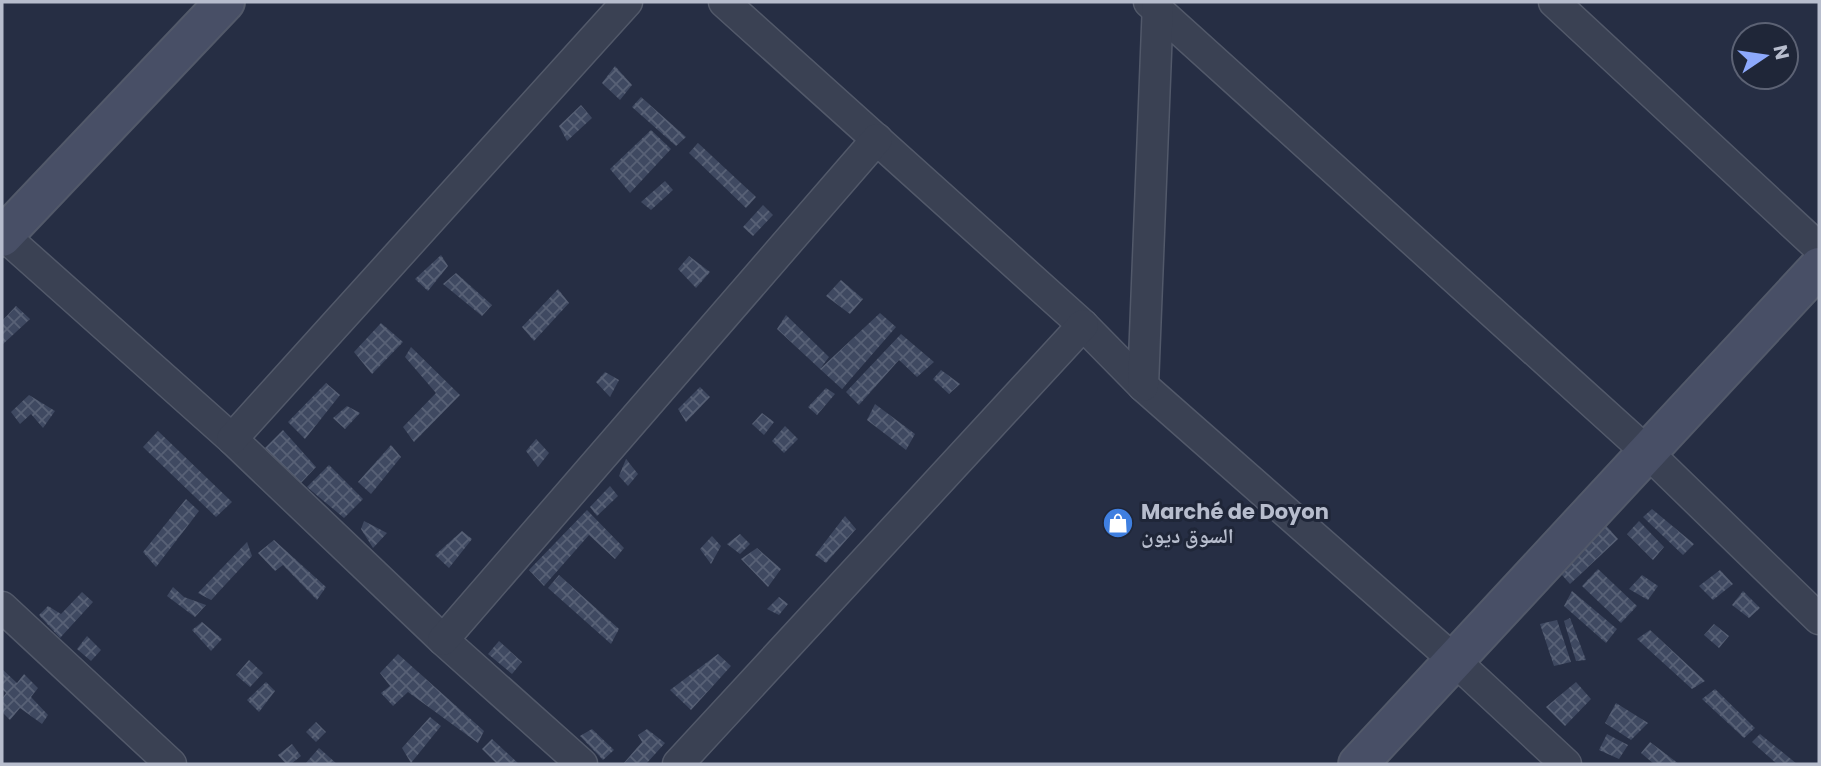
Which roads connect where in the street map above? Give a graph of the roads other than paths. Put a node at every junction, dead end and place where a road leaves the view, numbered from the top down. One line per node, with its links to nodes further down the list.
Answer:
1 (225, 2): 7 (street)
2 (627, 2): 12 (street)
3 (724, 2): 6 (street)
4 (1554, 2): 8 (street)
5 (1155, 5): 11 (street); 13 (street)
6 (877, 139): 10 (street); 16 (street)
7 (2, 235): 12 (street)
8 (1819, 248)
9 (1819, 267): 13 (street)
10 (1083, 325): 11 (street); 20 (street)
11 (1143, 386): 17 (street)
12 (232, 439): 16 (street)
13 (1647, 452): 15 (street); 17 (street)
14 (2, 607): 18 (street)
15 (1819, 619)
16 (443, 640): 19 (street)
17 (1453, 659): 21 (street); 22 (street)
18 (171, 764)
19 (582, 764)
20 (678, 764)
21 (1358, 764)
22 (1566, 764)

